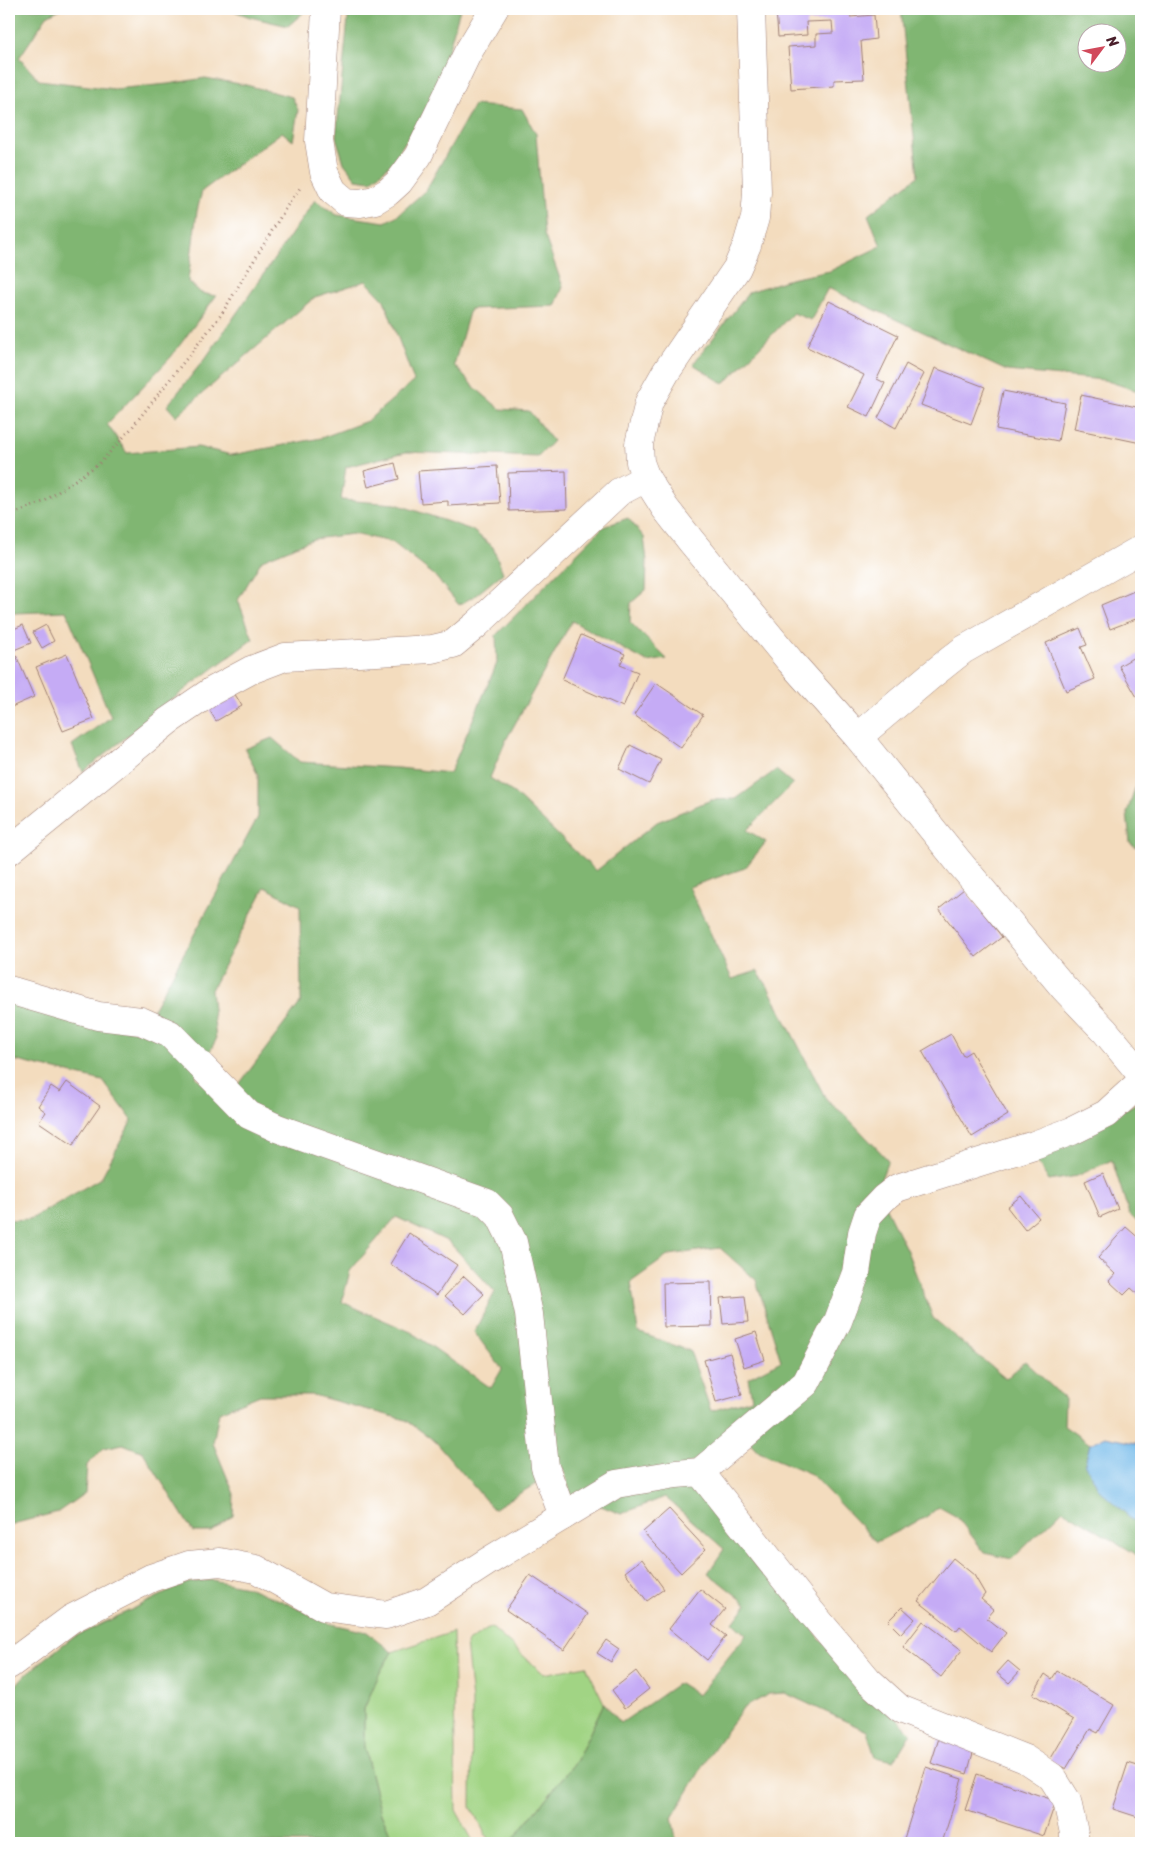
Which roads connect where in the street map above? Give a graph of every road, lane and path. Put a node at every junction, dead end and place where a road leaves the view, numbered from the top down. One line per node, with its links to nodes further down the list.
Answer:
1 (326, 9): 4 (street)
2 (494, 9): 4 (street)
3 (751, 9): 5 (street)
4 (324, 172): 6 (path)
5 (646, 478): 8 (street); 9 (street)
6 (9, 516)
7 (1141, 549): 8 (street)
8 (858, 737): 11 (street)
9 (9, 851)
10 (9, 990): 14 (street)
11 (1141, 1074)
12 (1141, 1082): 13 (street)
13 (700, 1472): 14 (street); 16 (street)
14 (563, 1516): 15 (street)
15 (9, 1665)
16 (1074, 1843)

